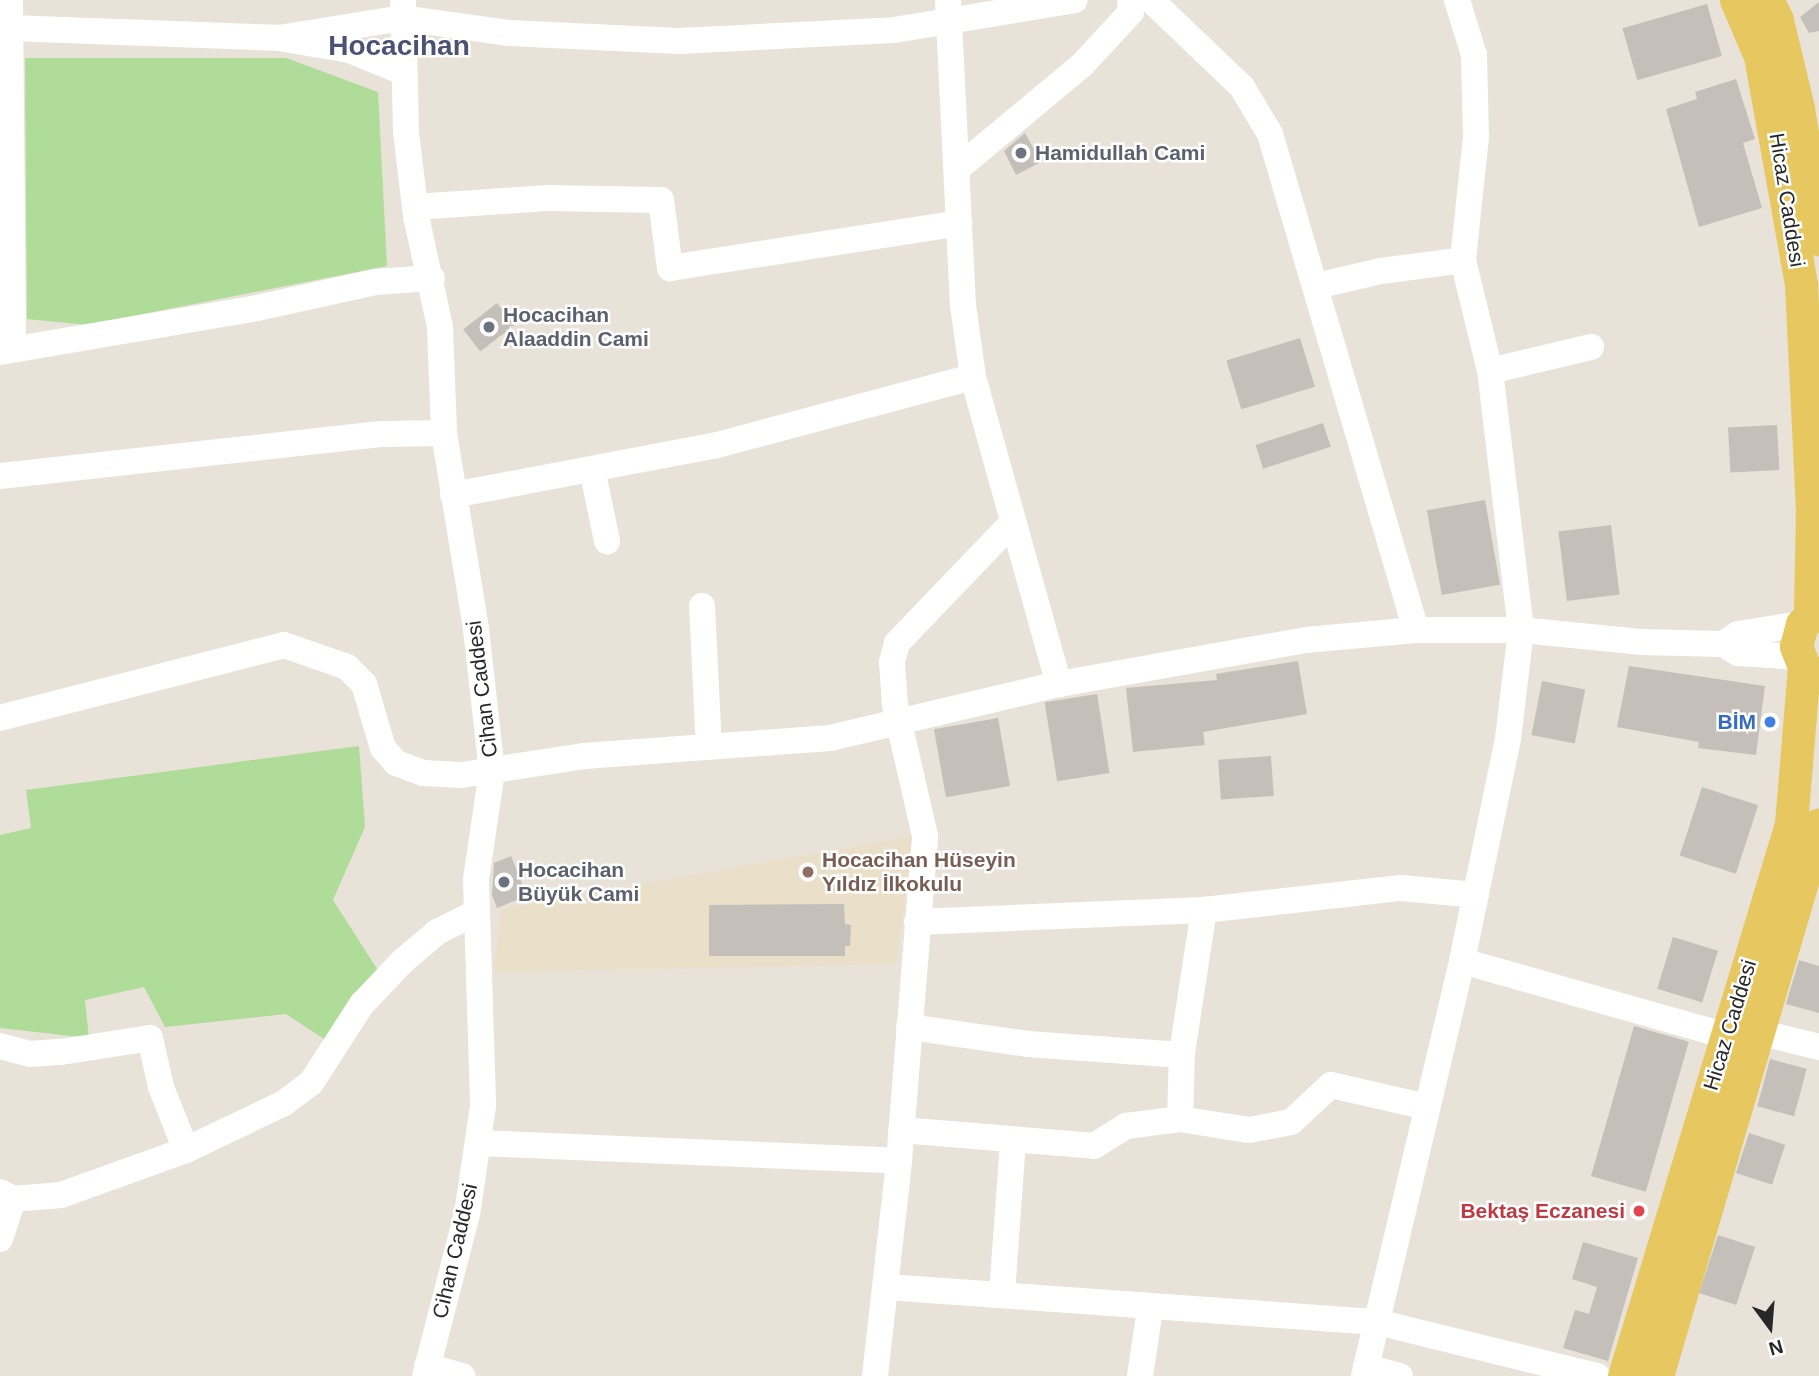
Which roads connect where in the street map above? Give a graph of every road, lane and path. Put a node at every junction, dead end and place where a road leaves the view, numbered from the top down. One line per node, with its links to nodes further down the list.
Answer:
1 (10, 0): 10 (street)
2 (1075, 0): 9 (street)
3 (1130, 0): 13 (street)
4 (1151, 0): 19 (street)
5 (1457, 0): 17 (street)
6 (1736, 0): 31 (main road, Hicaz Caddesi)
7 (1767, 0): 16 (main road, Hicaz Caddesi)
8 (403, 9): 9 (street); 11 (street); 12 (street, Cihan Caddesi)
9 (948, 10): 13 (street)
10 (10, 28): 11 (street); 21 (street)
11 (279, 38): 12 (street)
12 (403, 72): 14 (street, Cihan Caddesi)
13 (957, 169): 15 (street)
14 (415, 207): 15 (street); 18 (street, Cihan Caddesi)
15 (960, 223): 23 (street)
16 (1819, 239)
17 (1463, 260): 19 (street); 22 (street)
18 (432, 278): 21 (street); 24 (street, Cihan Caddesi)
19 (1316, 286): 32 (street)
20 (1591, 347): 22 (street)
21 (6, 351)
22 (1490, 372): 33 (street)
23 (973, 377): 25 (street); 28 (street)
24 (444, 433): 26 (street); 27 (street, Cihan Caddesi)
25 (592, 469): 27 (street); 29 (street)
26 (0, 476)
27 (453, 495): 40 (street, Cihan Caddesi)
28 (1013, 522): 36 (street); 38 (street)
29 (607, 541)
30 (702, 606): 39 (street)
31 (1810, 617): 34 (street); 35 (main road, Hicaz Caddesi)
32 (1416, 630): 33 (street); 36 (street)
33 (1521, 630): 34 (street); 42 (street)
34 (1723, 644): 35 (street)
35 (1807, 667): 48 (main road, Hicaz Caddesi)
36 (1059, 684): 38 (street)
37 (0, 718): 40 (street)
38 (902, 724): 39 (street); 45 (street)
39 (709, 747): 40 (street)
40 (492, 771): 44 (street, Cihan Caddesi)
41 (1819, 829): 48 (main road, Hicaz Caddesi)
42 (1476, 895): 43 (street); 46 (street)
43 (1203, 910): 45 (street); 51 (street)
44 (477, 912): 56 (street, Cihan Caddesi); 57 (street)
45 (917, 922): 47 (street)
46 (1462, 961): 48 (street); 52 (street)
47 (909, 1027): 51 (street); 54 (street)
48 (1742, 1034): 50 (street); 72 (main road, Hicaz Caddesi); 73 (main road, Hicaz Caddesi)
49 (0, 1046): 57 (street)
50 (1819, 1048)
51 (1182, 1055): 53 (street)
52 (1427, 1107): 53 (street); 64 (street)
53 (1180, 1119): 55 (street)
54 (901, 1130): 55 (street); 58 (street)
55 (1013, 1140): 62 (street)
56 (478, 1143): 58 (street); 65 (street, Cihan Caddesi)
57 (186, 1150): 59 (street)
58 (899, 1161): 61 (street)
59 (7, 1195): 60 (street)
60 (0, 1239)
61 (887, 1287): 62 (street); 68 (street)
62 (1002, 1294): 63 (street)
63 (1150, 1309): 64 (street); 69 (street)
64 (1377, 1322): 66 (street); 71 (street)
65 (426, 1371): 67 (street)
66 (1365, 1372): 70 (street)
67 (463, 1376)
68 (875, 1376)
69 (1140, 1376)
70 (1400, 1376)
71 (1597, 1376)
72 (1624, 1376)
73 (1657, 1376)

